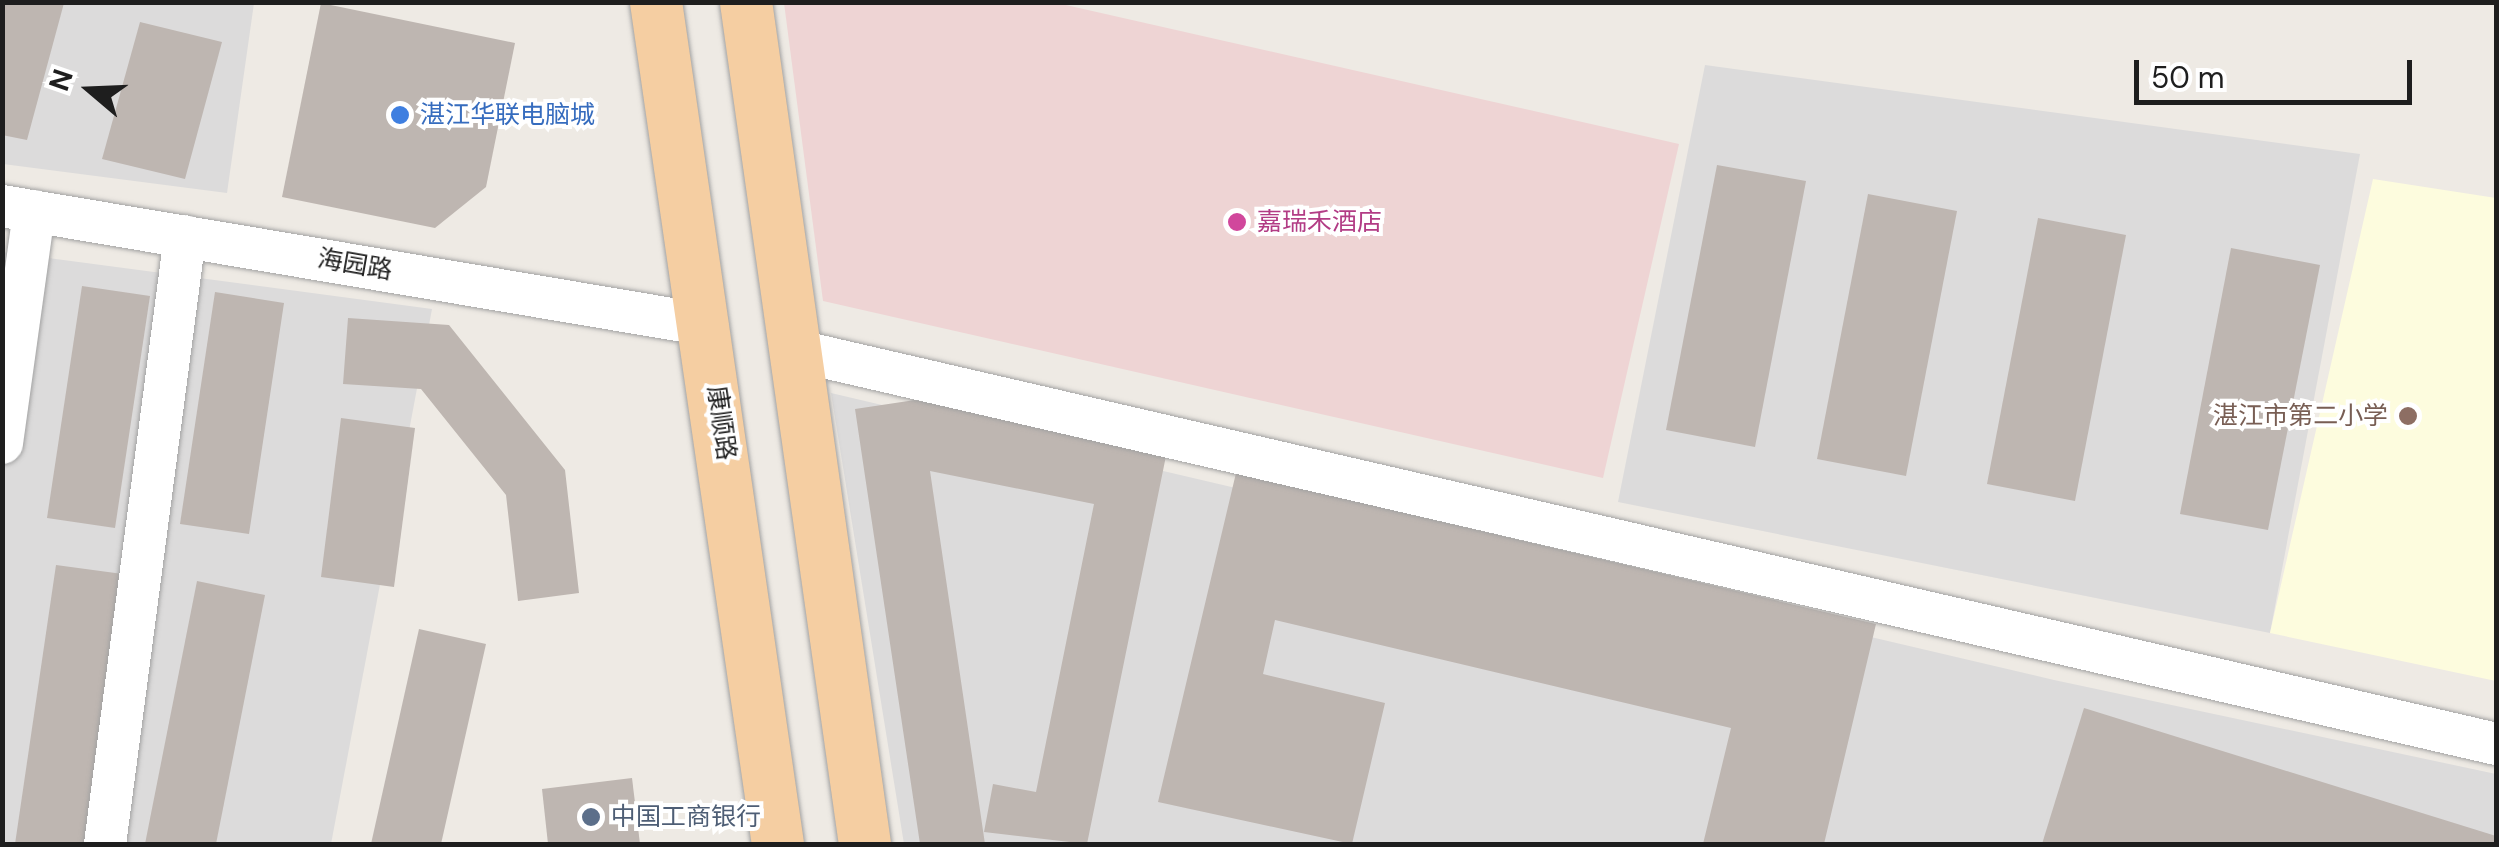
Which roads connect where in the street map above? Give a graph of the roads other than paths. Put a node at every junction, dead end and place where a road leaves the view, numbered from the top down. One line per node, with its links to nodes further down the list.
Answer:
1 (656, 2): 5 (main road, 康顺路)
2 (746, 2): 6 (main road)
3 (18, 209): 4 (street, 海园路); 7 (street)
4 (185, 236): 5 (street, 海园路); 9 (street)
5 (707, 325): 10 (main road, 康顺路)
6 (798, 351): 8 (street); 11 (main road)
7 (2, 443)
8 (2496, 744)
9 (105, 844)
10 (778, 844)
11 (865, 844)

